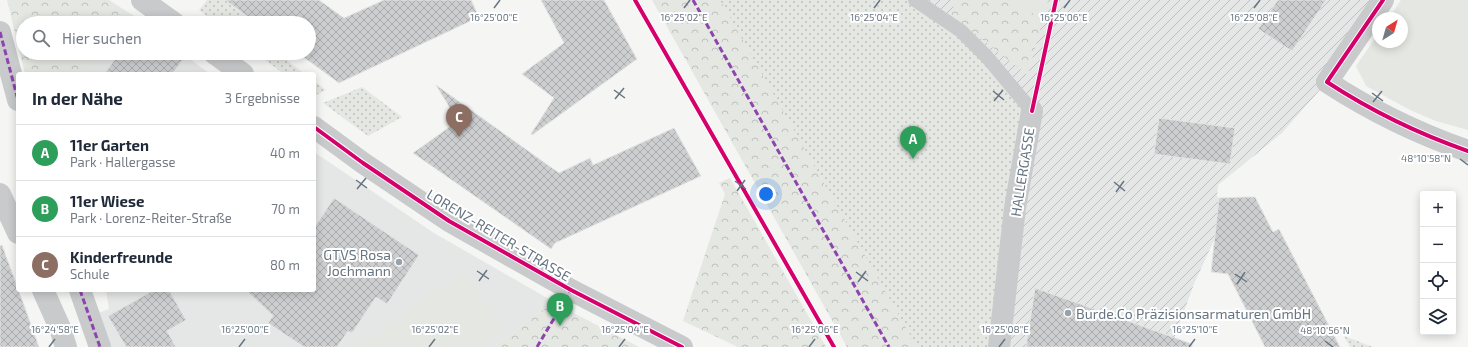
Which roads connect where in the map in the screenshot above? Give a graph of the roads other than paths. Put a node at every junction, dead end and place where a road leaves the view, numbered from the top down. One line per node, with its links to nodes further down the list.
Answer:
1 (142, 0): 4 (street)
2 (916, 0): 9 (lane, HALLERGASSE)
3 (1383, 0): 11 (street)
4 (164, 16)
5 (0, 32): 8 (street)
6 (224, 60): 7 (street)
7 (240, 72)
8 (16, 92)
9 (1032, 111): 19 (street, HALLERGASSE)
10 (316, 128): 18 (street, LORENZ-REITER-STRASSE)
11 (1468, 151)
12 (0, 194): 13 (street)
13 (16, 229)
14 (44, 292): 16 (street)
15 (81, 292): 17 (street)
16 (66, 347)
17 (100, 347)
18 (682, 347)
19 (999, 347)

